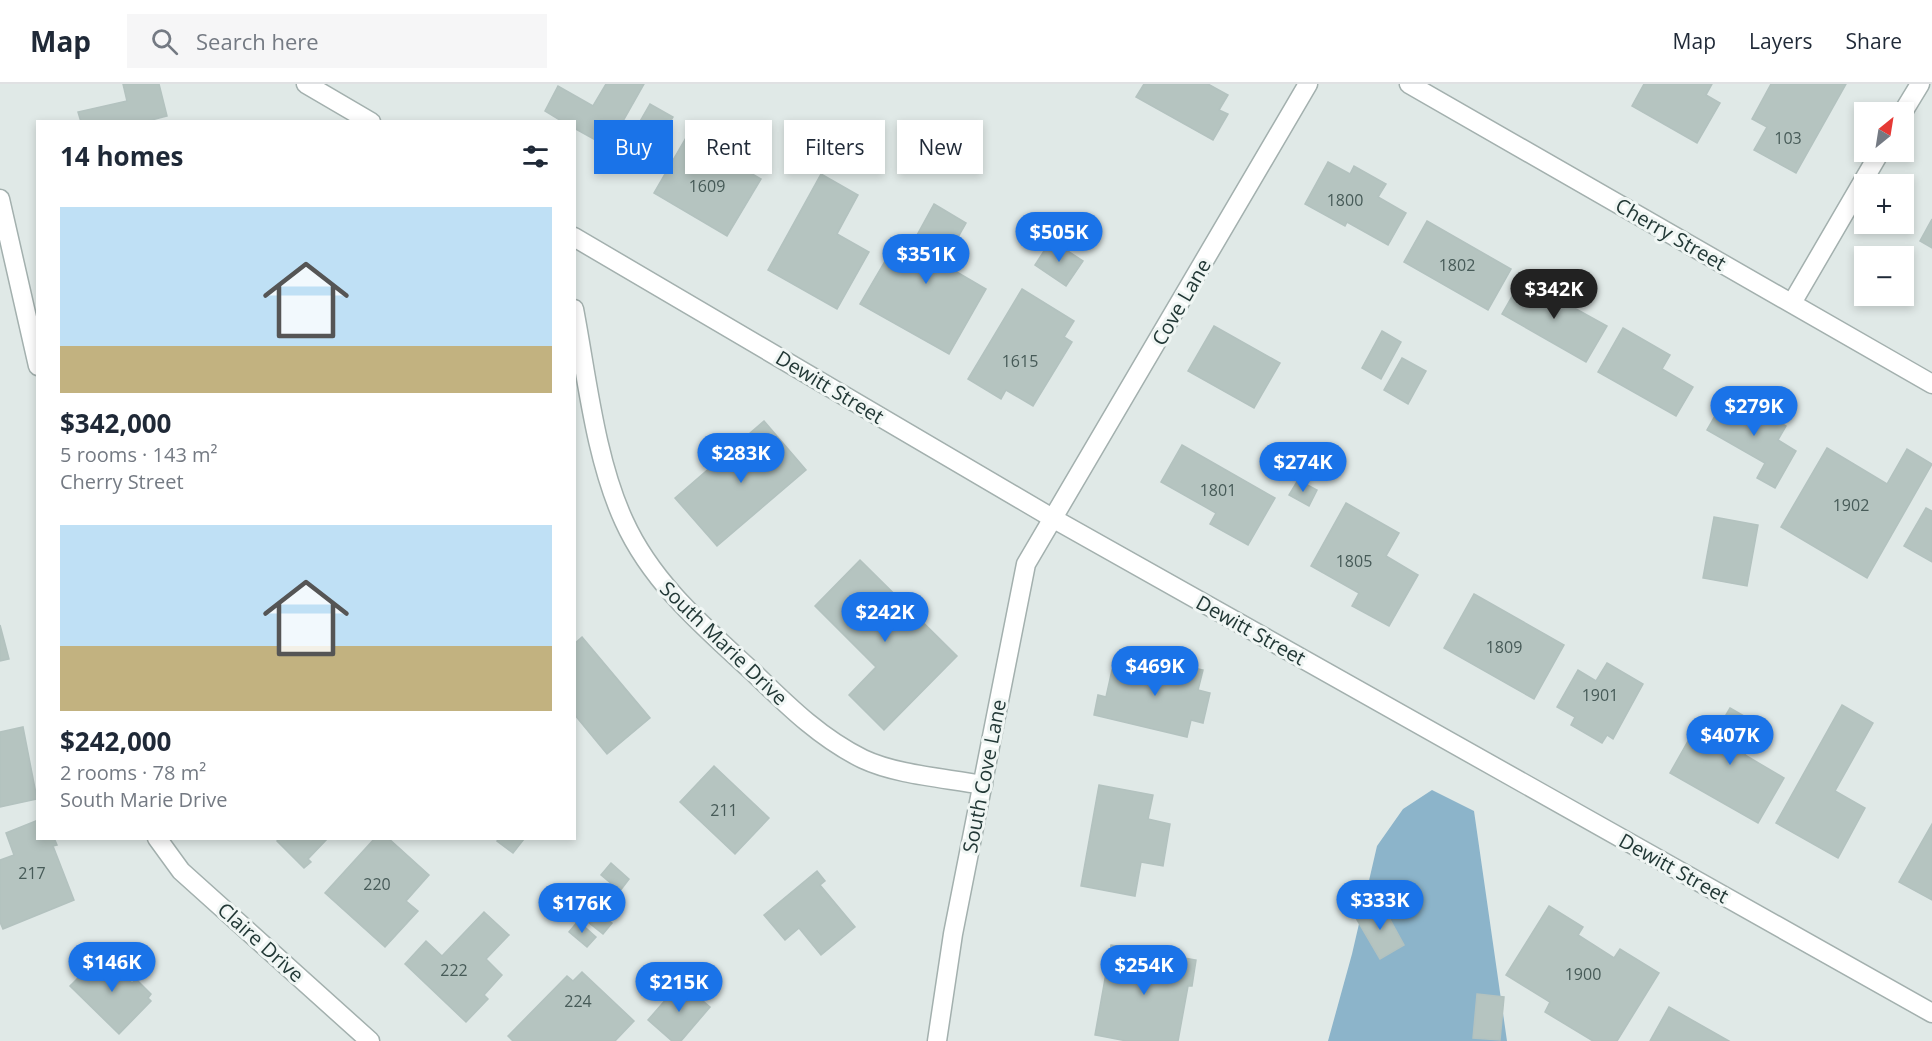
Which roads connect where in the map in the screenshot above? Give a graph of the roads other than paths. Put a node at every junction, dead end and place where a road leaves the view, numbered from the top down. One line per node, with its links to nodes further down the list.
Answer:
1 (306, 84): 6 (street)
2 (1308, 84): 14 (street, Cove Lane)
3 (1409, 84): 10 (street, Cherry Street)
4 (1920, 84): 5 (street)
5 (1909, 102)
6 (368, 120)
7 (1874, 162): 10 (street)
8 (0, 199): 12 (street)
9 (576, 238): 14 (street, Dewitt Street)
10 (1792, 303): 13 (street, Cherry Street)
11 (576, 319): 15 (street, South Marie Drive)
12 (36, 357)
13 (1932, 384)
14 (1054, 519): 15 (street, South Cove Lane); 17 (street, Dewitt Street)
15 (983, 784): 19 (street, South Cove Lane)
16 (158, 840): 18 (street, Claire Drive)
17 (1932, 1014)
18 (370, 1041)
19 (937, 1041)

